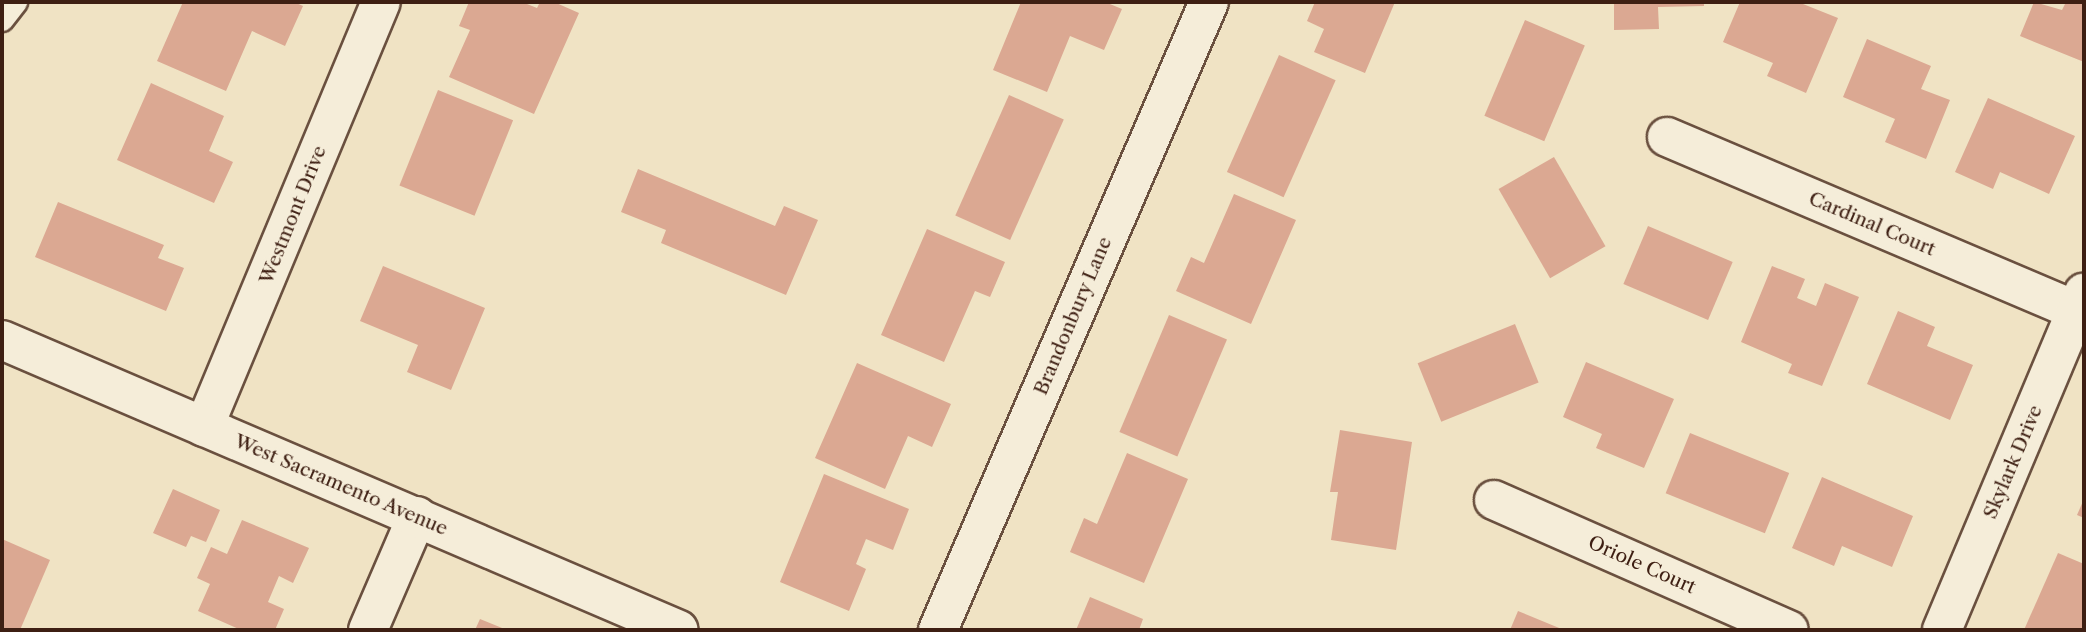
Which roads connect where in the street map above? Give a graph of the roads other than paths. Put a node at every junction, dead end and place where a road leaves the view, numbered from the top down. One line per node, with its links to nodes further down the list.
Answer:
1 (16, 2): 4 (lane)
2 (381, 2): 8 (street, Westmont Drive)
3 (1209, 2): 13 (street, Brandonbury Lane)
4 (2, 20)
5 (1667, 137): 6 (street, Cardinal Court)
6 (2081, 302): 15 (street, Skylark Drive)
7 (2, 341): 8 (street, West Sacramento Avenue)
8 (204, 427): 10 (street, West Sacramento Avenue)
9 (1494, 500): 14 (street, Oriole Court)
10 (417, 516): 11 (street); 12 (street, West Sacramento Avenue)
11 (368, 630)
12 (679, 630)
13 (938, 630)
14 (1789, 630)
15 (1942, 630)

